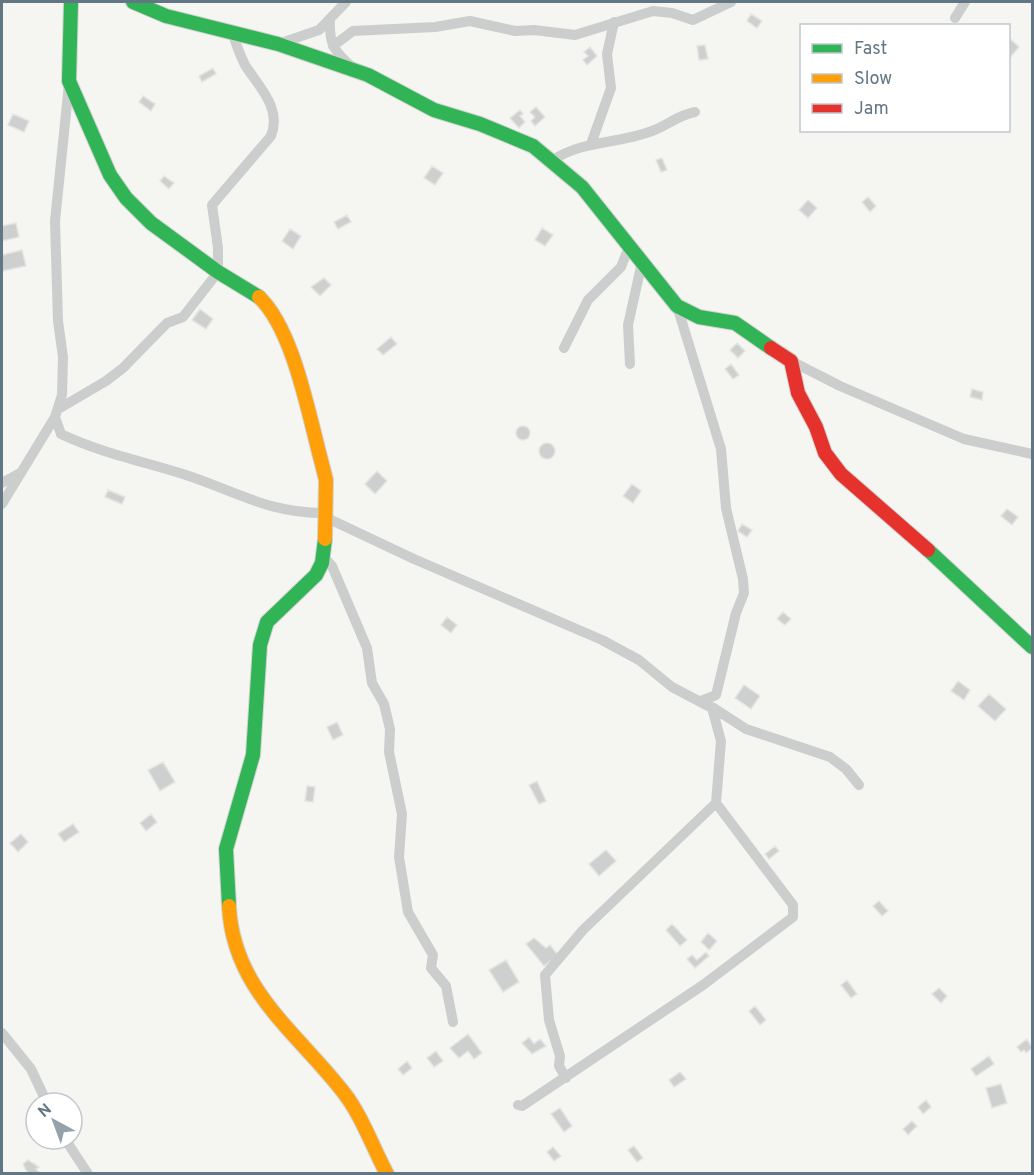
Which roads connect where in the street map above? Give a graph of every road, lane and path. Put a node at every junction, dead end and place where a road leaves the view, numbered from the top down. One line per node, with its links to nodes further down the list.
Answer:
1 (133, 2): 9 (street)
2 (346, 2): 7 (street)
3 (730, 2): 8 (street)
4 (965, 2): 6 (street)
5 (74, 3): 13 (street)
6 (955, 18)
7 (330, 20): 10 (street); 11 (street)
8 (614, 22): 11 (street); 15 (street)
9 (233, 34): 10 (street); 19 (street)
10 (278, 44): 12 (street)
11 (333, 46): 12 (street)
12 (357, 71): 16 (street)
13 (69, 81): 19 (street); 24 (street)
14 (695, 112): 15 (street)
15 (591, 144): 16 (street)
16 (553, 160): 17 (street)
17 (629, 247): 18 (street); 21 (street)
18 (642, 262): 20 (street); 23 (street)
19 (218, 272): 24 (street); 29 (street)
20 (677, 306): 22 (street); 32 (street)
21 (564, 348)
22 (791, 361): 25 (street); 31 (street)
23 (630, 364)
24 (58, 412): 26 (street); 29 (street)
25 (1032, 454)
26 (21, 473): 27 (street); 28 (street)
27 (2, 483)
28 (2, 504)
29 (327, 515): 30 (street); 33 (street)
30 (324, 557): 37 (street); 44 (street)
31 (1032, 647)
32 (716, 695): 33 (street); 34 (street)
33 (701, 701): 34 (street)
34 (712, 708): 35 (street); 36 (street)
35 (859, 785)
36 (716, 803): 39 (street); 39 (street)
37 (453, 1022)
38 (2, 1033): 40 (street)
39 (566, 1078): 41 (street)
40 (41, 1091)
41 (518, 1105)
42 (73, 1151): 43 (street)
43 (88, 1173)
44 (387, 1173)

